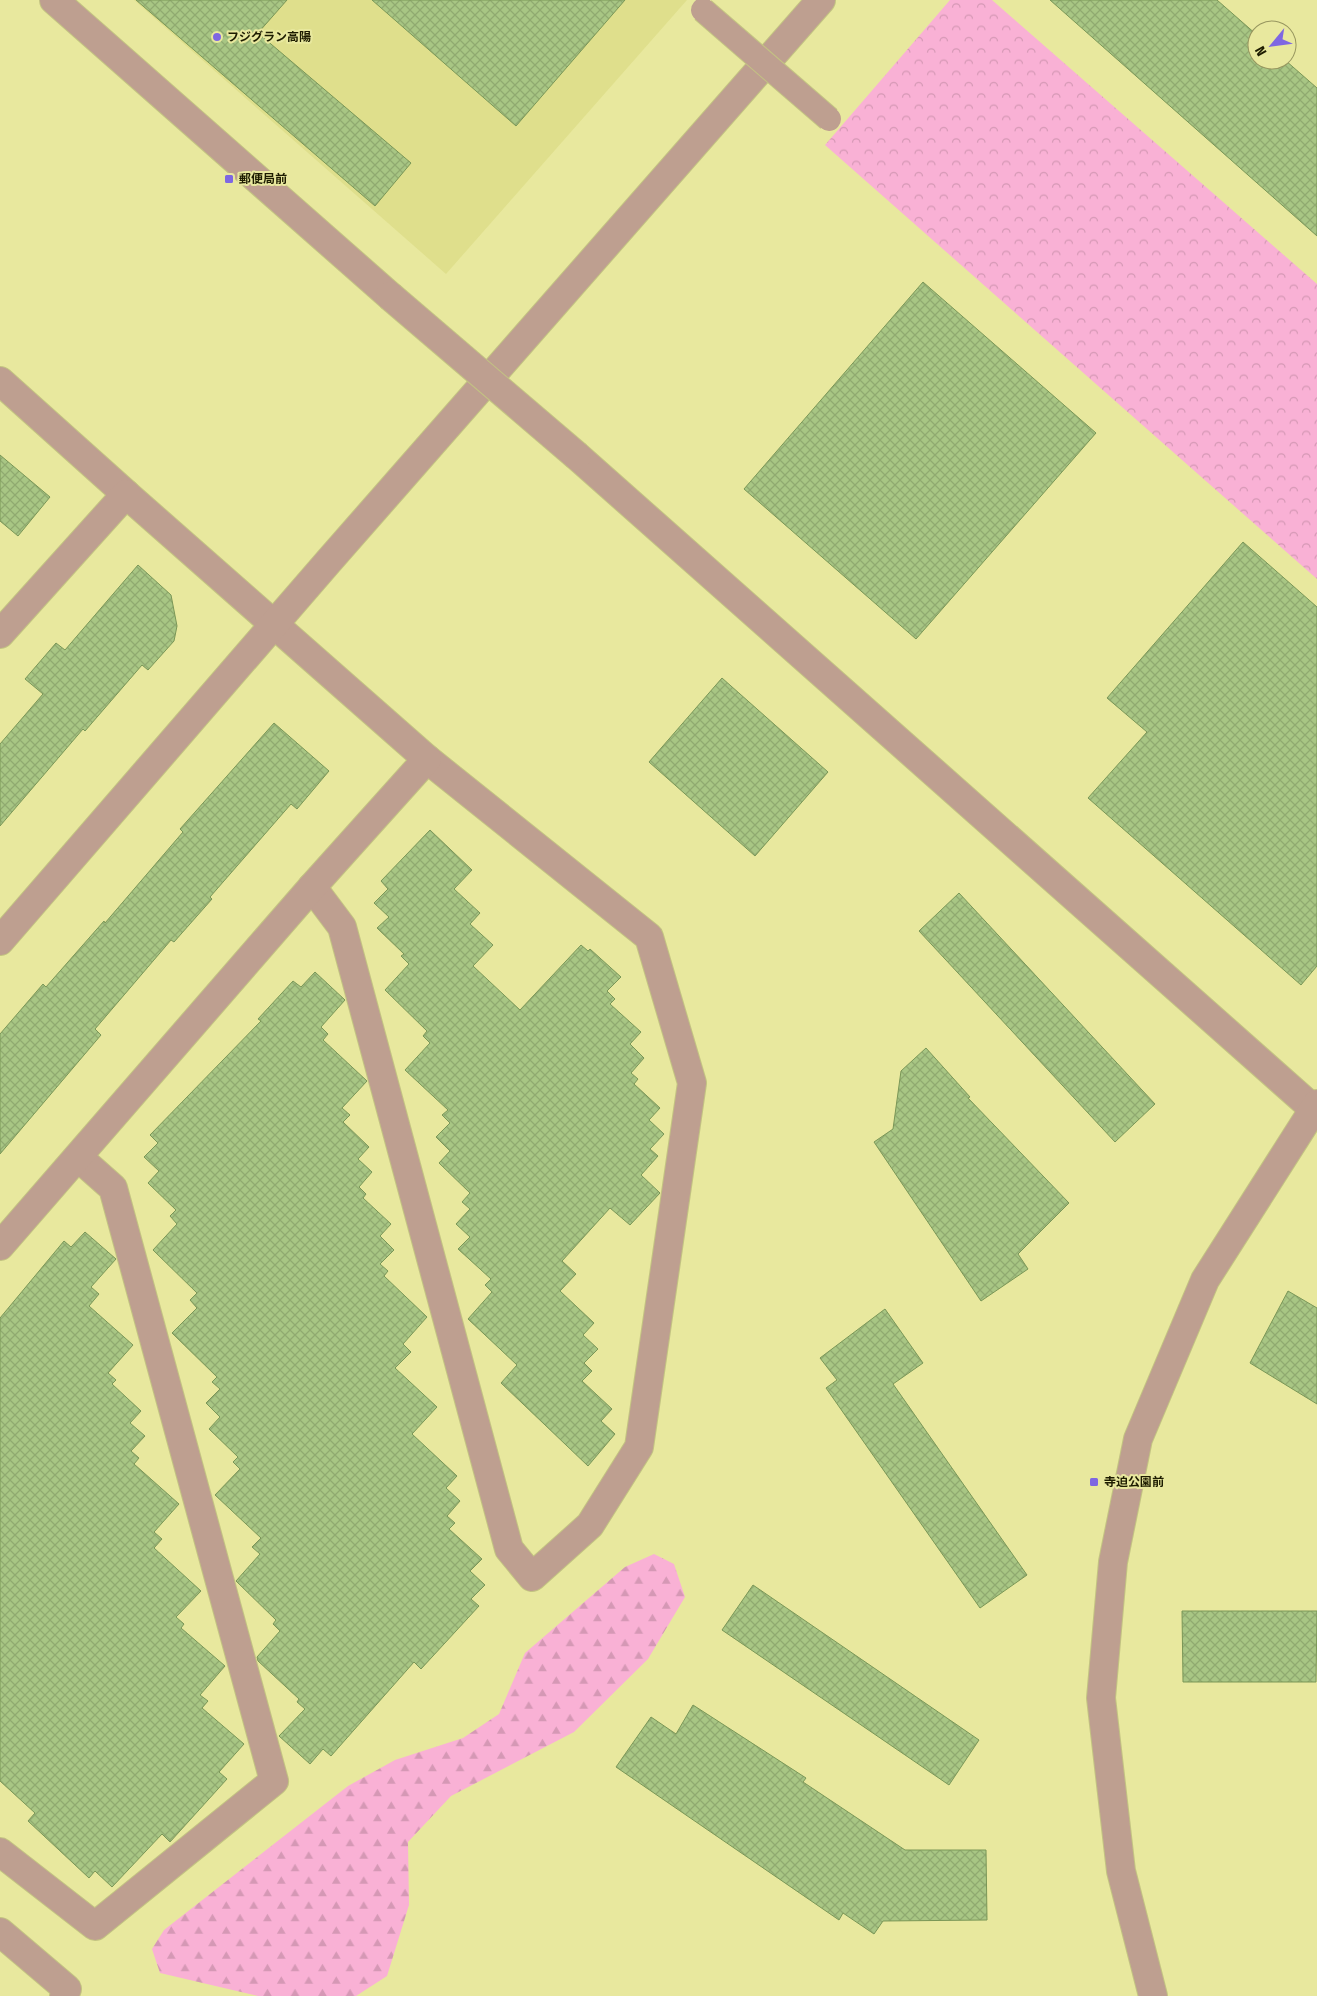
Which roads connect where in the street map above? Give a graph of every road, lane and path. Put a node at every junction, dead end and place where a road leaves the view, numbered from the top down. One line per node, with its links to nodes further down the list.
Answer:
1 (54, 0): 12 (street, bridge)
2 (821, 0): 7 (street)
3 (703, 10): 4 (street, bridge)
4 (829, 119)
5 (0, 381): 6 (street)
6 (126, 494): 7 (street); 8 (street)
7 (273, 625): 9 (street); 11 (street)
8 (0, 634)
9 (427, 759): 10 (street); 10 (street)
10 (312, 887): 13 (street)
11 (0, 941)
12 (1316, 1108): 18 (street)
13 (78, 1157): 14 (street); 15 (street)
14 (0, 1246)
15 (0, 1852)
16 (0, 1932): 17 (street)
17 (64, 1996)
18 (1153, 1996)

